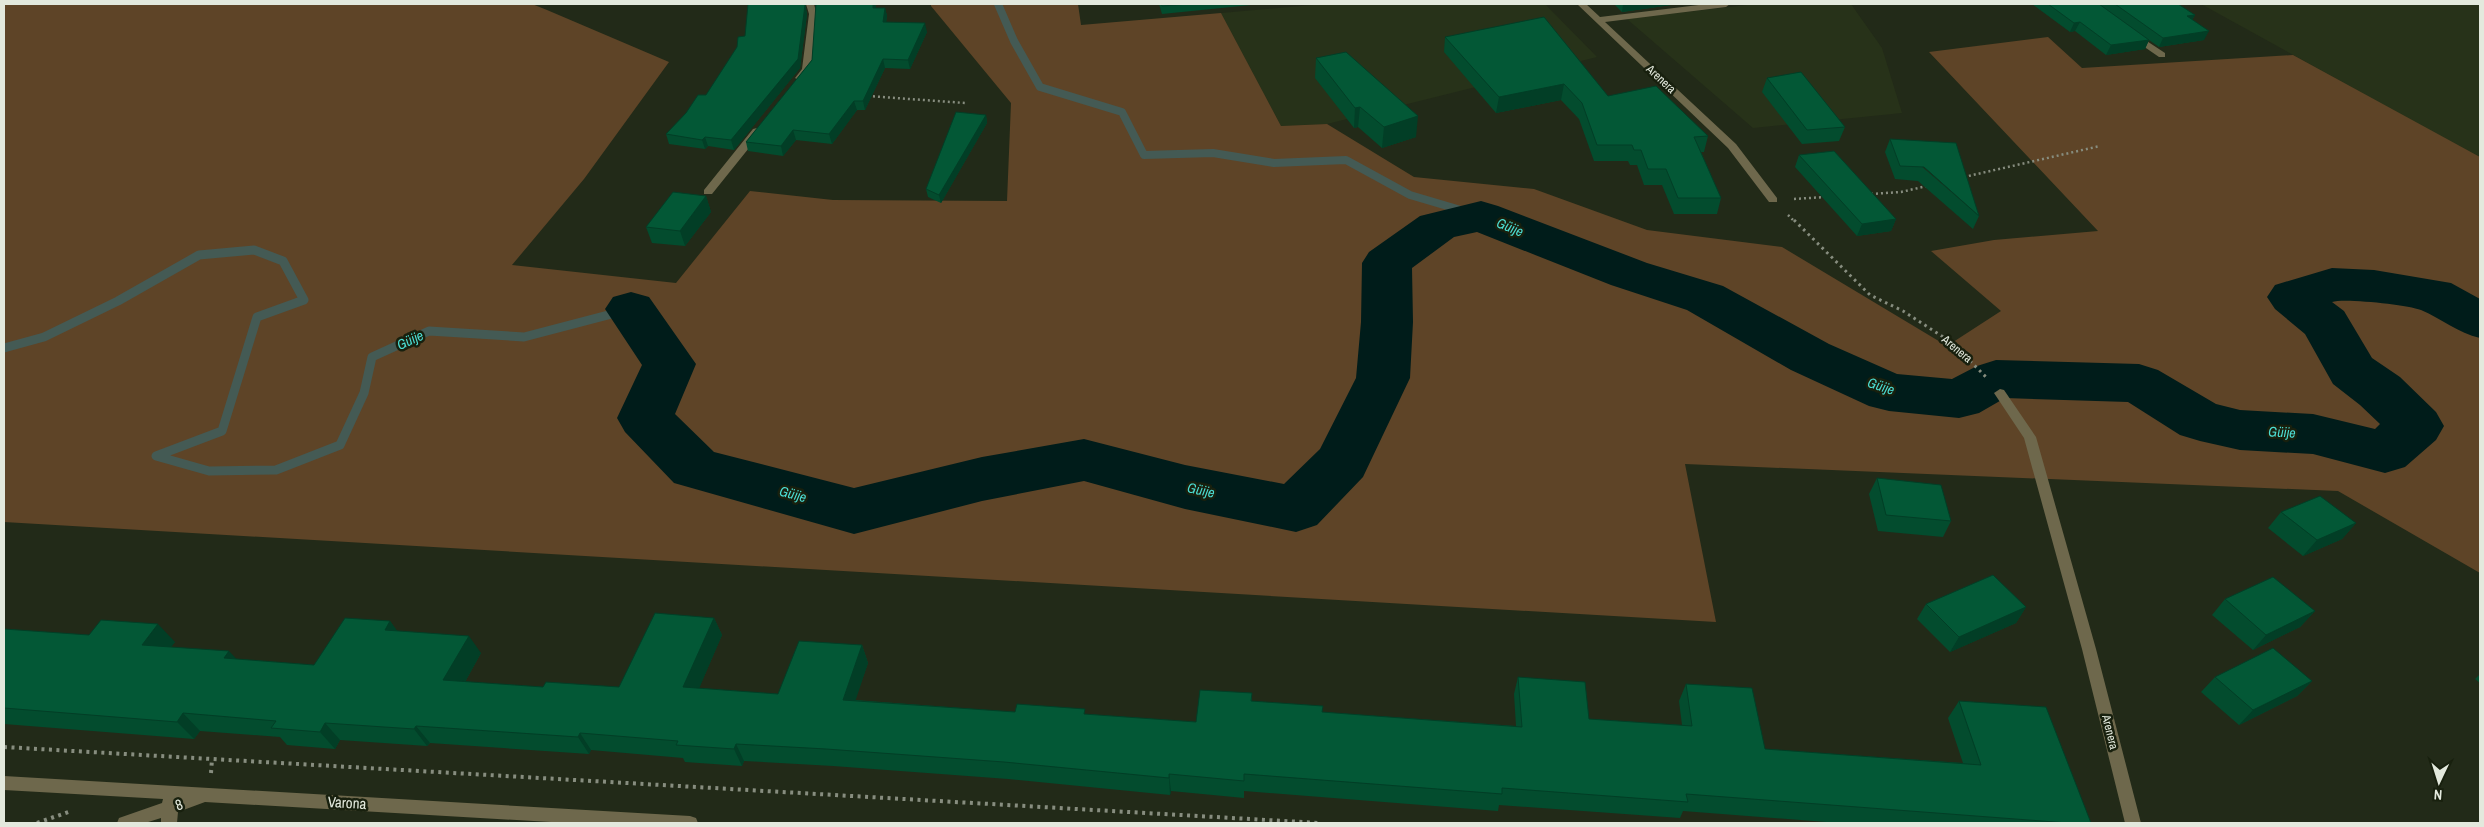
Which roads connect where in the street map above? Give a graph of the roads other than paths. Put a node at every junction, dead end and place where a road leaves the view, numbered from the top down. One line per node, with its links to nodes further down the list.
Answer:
1 (810, 4): 7 (street)
2 (1581, 4): 4 (street, Arenera)
3 (1726, 4): 4 (street)
4 (1599, 20): 10 (street, Arenera)
5 (2122, 27): 6 (street)
6 (2162, 55)
7 (795, 83)
8 (766, 120): 9 (street)
9 (708, 192)
10 (1773, 200)
11 (2000, 393): 17 (street, Arenera)
12 (4, 783): 14 (street)
13 (204, 795): 14 (street, 8); 16 (street, Varona)
14 (170, 808): 15 (street, 8)
15 (125, 823)
16 (690, 823)
17 (2133, 823)

